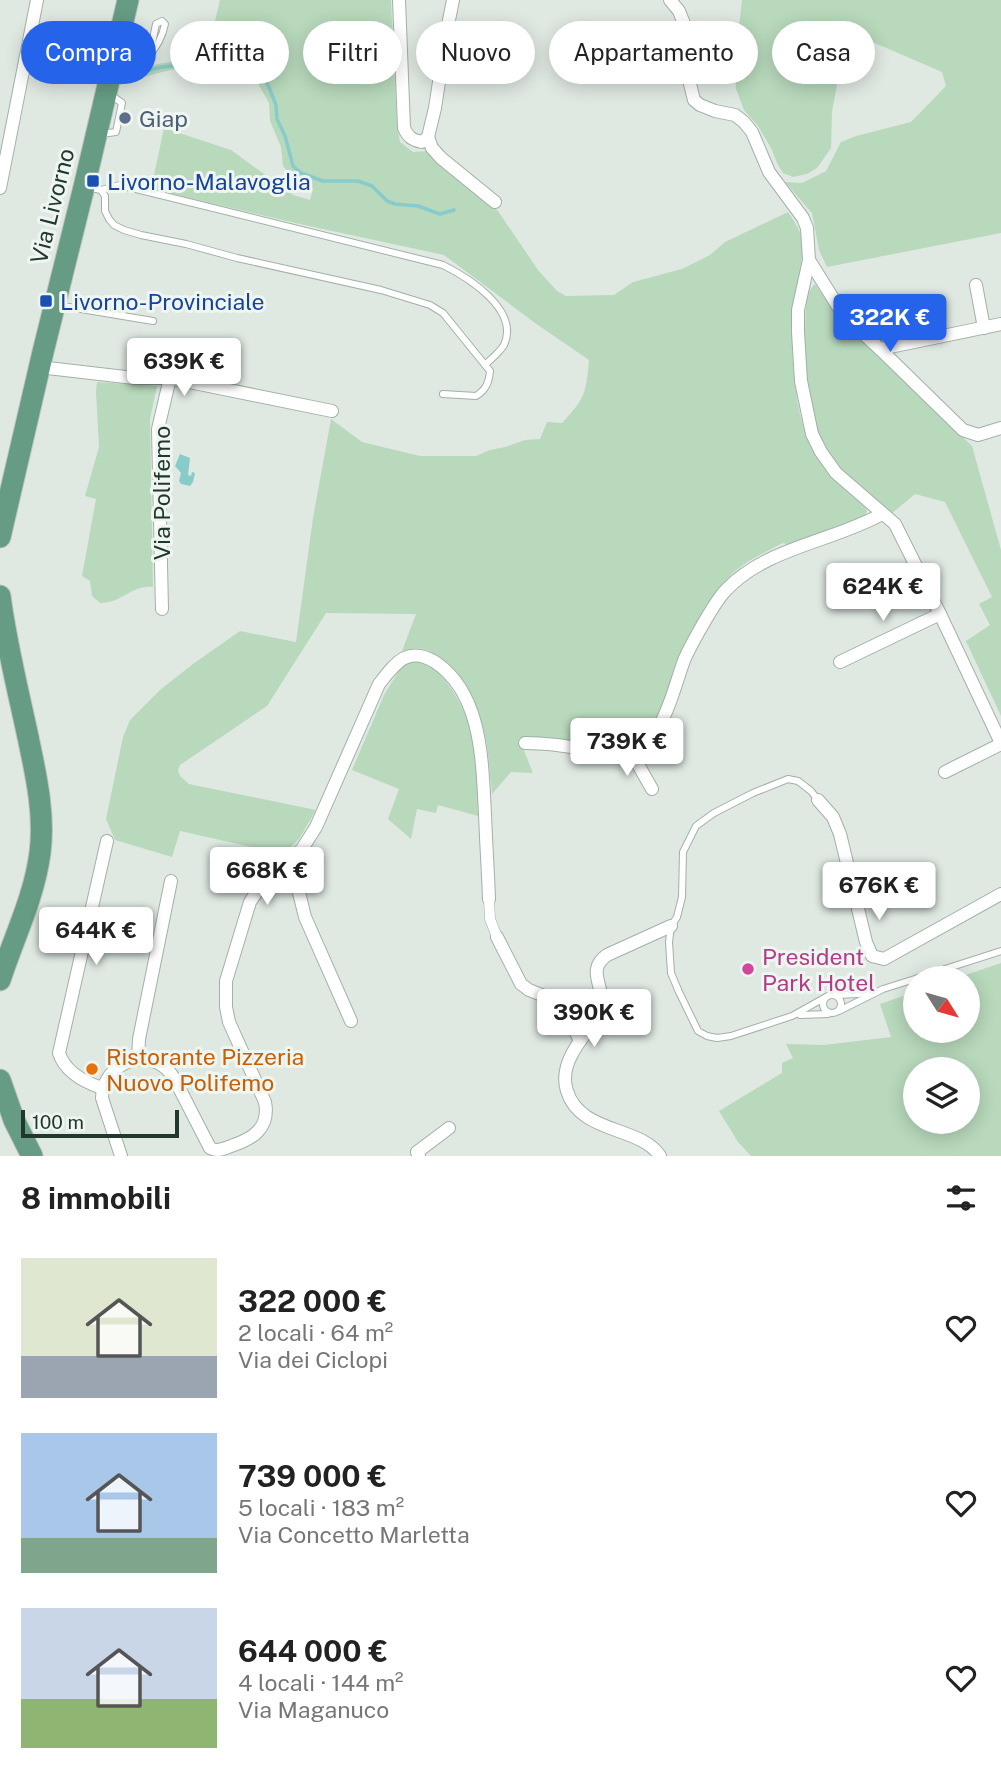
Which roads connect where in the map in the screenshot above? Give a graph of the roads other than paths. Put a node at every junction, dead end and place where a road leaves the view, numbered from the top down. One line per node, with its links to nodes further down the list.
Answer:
1 (37, 0): 6 (street)
2 (128, 0): 7 (main road, Via Livorno)
3 (398, 0): 11 (street)
4 (453, 0): 11 (street)
5 (670, 0): 15 (street)
6 (33, 21)
7 (123, 21)
8 (136, 64): 8 (lane)
9 (21, 81): 12 (street)
10 (108, 84): 13 (main road, Via Livorno)
11 (428, 137): 14 (street)
12 (0, 188)
13 (92, 188): 17 (main road, Via Livorno); 23 (lane); 23 (lane)
14 (495, 202)
15 (809, 260): 22 (street); 30 (street)
16 (976, 285): 20 (street)
17 (55, 304): 18 (lane); 24 (main road, Via Livorno)
18 (153, 321)
19 (1001, 324): 20 (street)
20 (984, 328): 21 (street)
21 (914, 342): 22 (street); 25 (street)
22 (880, 349): 25 (street)
23 (485, 365): 27 (lane)
24 (39, 367): 26 (street); 31 (main road, Via Livorno)
25 (906, 373): 29 (street)
26 (170, 378): 28 (street); 33 (street, Via Polifemo)
27 (443, 394)
28 (332, 411)
29 (1001, 428)
30 (882, 514): 34 (street); 38 (street)
31 (0, 537)
32 (0, 596): 51 (main road)
33 (162, 609)
34 (940, 614): 35 (street); 37 (street)
35 (840, 662)
36 (525, 743): 38 (street)
37 (1001, 744): 39 (street)
38 (631, 752): 40 (street)
39 (945, 772)
40 (652, 789)
41 (818, 800): 45 (street); 47 (lane)
42 (107, 841): 63 (street)
43 (291, 860): 46 (street); 59 (street); 61 (street)
44 (171, 881): 61 (street)
45 (1001, 894)
46 (489, 899): 48 (street)
47 (671, 926): 58 (lane); 60 (street)
48 (497, 937): 60 (street)
49 (1001, 951): 50 (lane)
50 (955, 966)
51 (0, 979)
52 (903, 983): 53 (lane)
53 (883, 989): 54 (lane); 56 (lane)
54 (834, 995): 55 (lane); 56 (lane)
55 (826, 997): 57 (lane); 58 (lane)
56 (838, 1011): 57 (lane)
57 (831, 1014): 58 (lane)
58 (792, 1016)
59 (351, 1021)
60 (580, 1041): 68 (street)
61 (138, 1059): 63 (street)
62 (0, 1080): 65 (main road)
63 (102, 1088): 66 (street)
64 (449, 1128): 67 (street)
65 (32, 1156)
66 (121, 1156)
67 (419, 1156)
68 (660, 1156)

